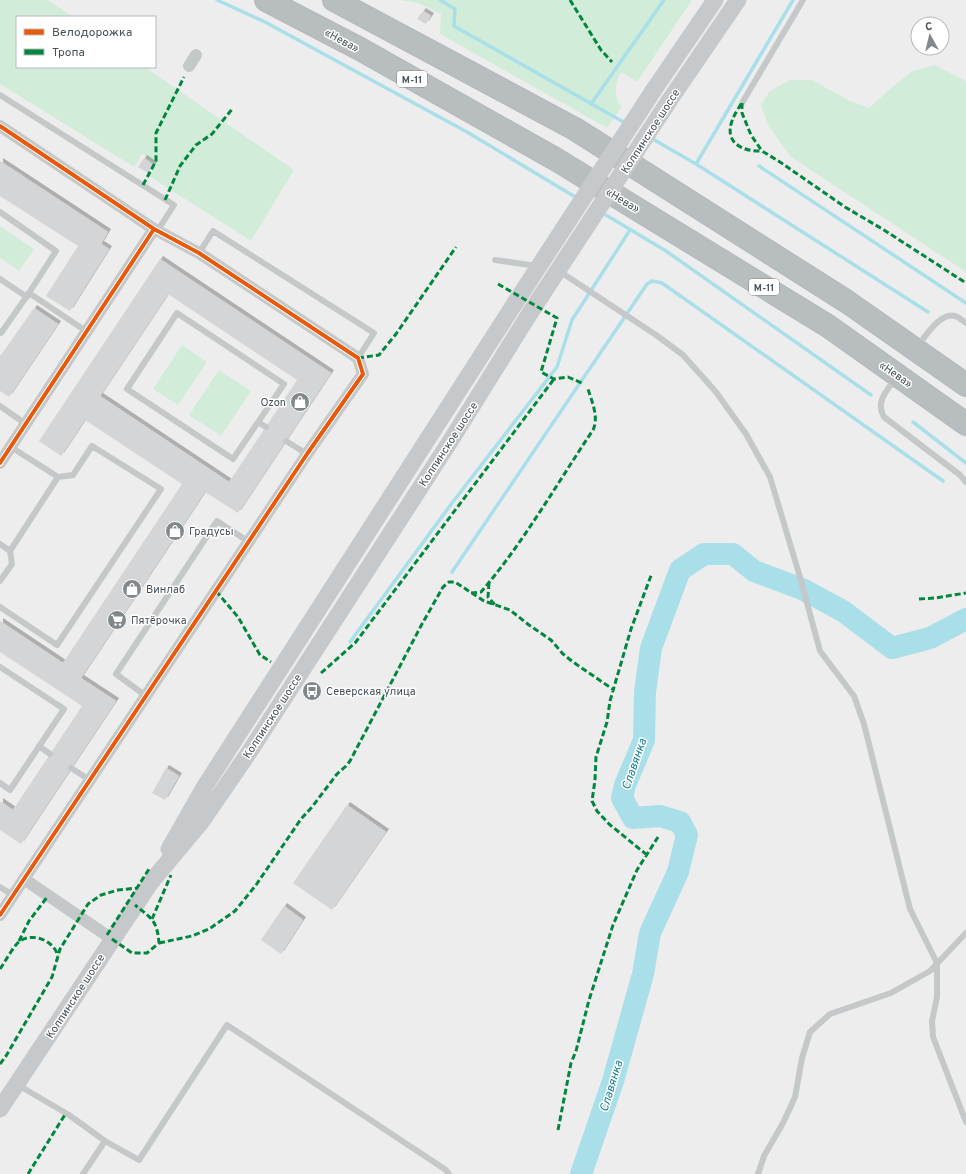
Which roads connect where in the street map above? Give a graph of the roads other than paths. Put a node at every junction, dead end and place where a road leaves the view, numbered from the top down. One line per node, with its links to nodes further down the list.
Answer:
1 (266, 0): 22 (highway, «Нева» / М-11)
2 (334, 0): 20 (highway)
3 (715, 0): 48 (main road, Колпинское шоссе, bridge)
4 (738, 0): 48 (main road, Колпинское шоссе, bridge)
5 (803, 0): 9 (lane)
6 (196, 55): 7 (street)
7 (189, 66)
8 (0, 95): 12 (lane)
9 (742, 103)
10 (0, 126): 12 (street)
11 (0, 212): 16 (lane)
12 (156, 229): 13 (street); 18 (street)
13 (199, 253): 21 (street); 21 (lane)
14 (495, 260): 54 (lane)
15 (0, 279): 16 (lane)
16 (28, 295): 18 (lane); 19 (lane)
17 (966, 323): 20 (lane)
18 (86, 331): 26 (street)
19 (0, 332)
20 (915, 350): 23 (highway)
21 (358, 358): 31 (street)
22 (898, 375): 27 (highway, «Нева» / М-11); 34 (lane)
23 (966, 386)
24 (0, 406): 26 (lane)
25 (258, 422): 25 (lane); 28 (lane)
26 (26, 424): 30 (street)
27 (966, 424)
28 (266, 427)
29 (286, 441): 31 (lane)
30 (11, 447): 32 (street); 33 (lane)
31 (307, 454): 35 (street)
32 (0, 463)
33 (58, 477): 37 (lane); 39 (lane)
34 (966, 482)
35 (249, 542): 41 (street); 41 (lane)
36 (0, 544): 37 (lane)
37 (10, 550): 38 (lane)
38 (0, 581)
39 (0, 607)
40 (0, 667): 42 (lane)
41 (146, 696): 45 (street)
42 (39, 746): 43 (lane); 46 (lane)
43 (50, 754)
44 (71, 768): 45 (lane)
45 (90, 780): 47 (street)
46 (0, 783)
47 (24, 879): 50 (street); 53 (street)
48 (151, 882): 53 (main road, Колпинское шоссе)
49 (0, 887): 50 (lane)
50 (13, 896): 51 (street)
51 (0, 915)
52 (966, 933): 54 (lane)
53 (112, 939): 55 (main road, Колпинское шоссе)
54 (937, 963): 57 (lane); 61 (lane)
55 (17, 1084): 56 (main road, Колпинское шоссе); 58 (lane)
56 (0, 1110)
57 (966, 1122)
58 (105, 1140): 59 (lane); 60 (lane)
59 (82, 1174)
60 (450, 1174)
61 (758, 1174)

